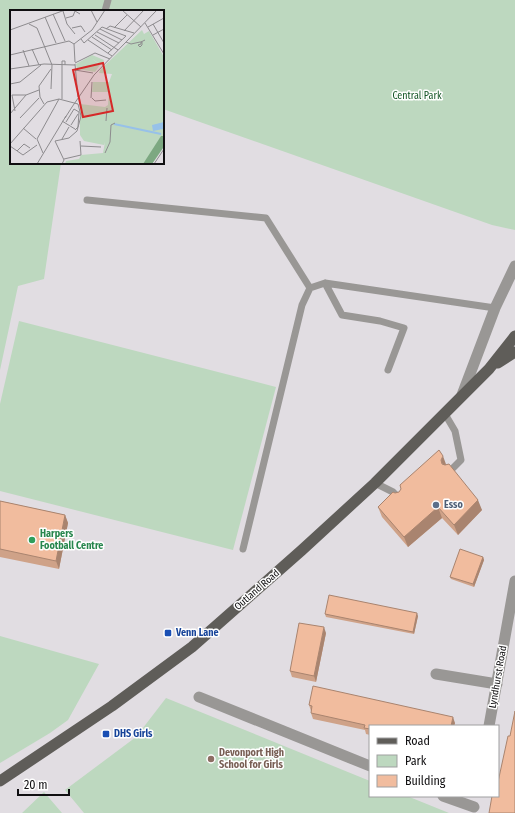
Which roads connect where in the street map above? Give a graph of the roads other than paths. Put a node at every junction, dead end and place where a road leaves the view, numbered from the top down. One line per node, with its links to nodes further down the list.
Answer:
1 (108, 0): 2 (lane)
2 (105, 10)
3 (87, 200): 6 (lane)
4 (515, 266): 7 (street)
5 (325, 283): 6 (lane); 7 (lane); 11 (lane)
6 (310, 288): 17 (lane)
7 (495, 308): 12 (street)
8 (515, 336): 10 (main road, Outland Road)
9 (515, 352): 10 (main road, Outland Road)
10 (489, 369): 12 (main road, Outland Road)
11 (388, 370)
12 (462, 395): 13 (main road, Outland Road)
13 (445, 414): 14 (lane); 15 (main road, Outland Road)
14 (450, 471)
15 (375, 483): 16 (lane); 24 (main road, Outland Road)
16 (400, 499)
17 (243, 549)
18 (515, 581): 20 (street, Lyndhurst Road)
19 (436, 674): 20 (street)
20 (497, 684): 22 (street, Lyndhurst Road)
21 (199, 697): 23 (street)
22 (489, 725)
23 (369, 766)
24 (0, 781)
25 (446, 797): 26 (street)
26 (474, 805)

